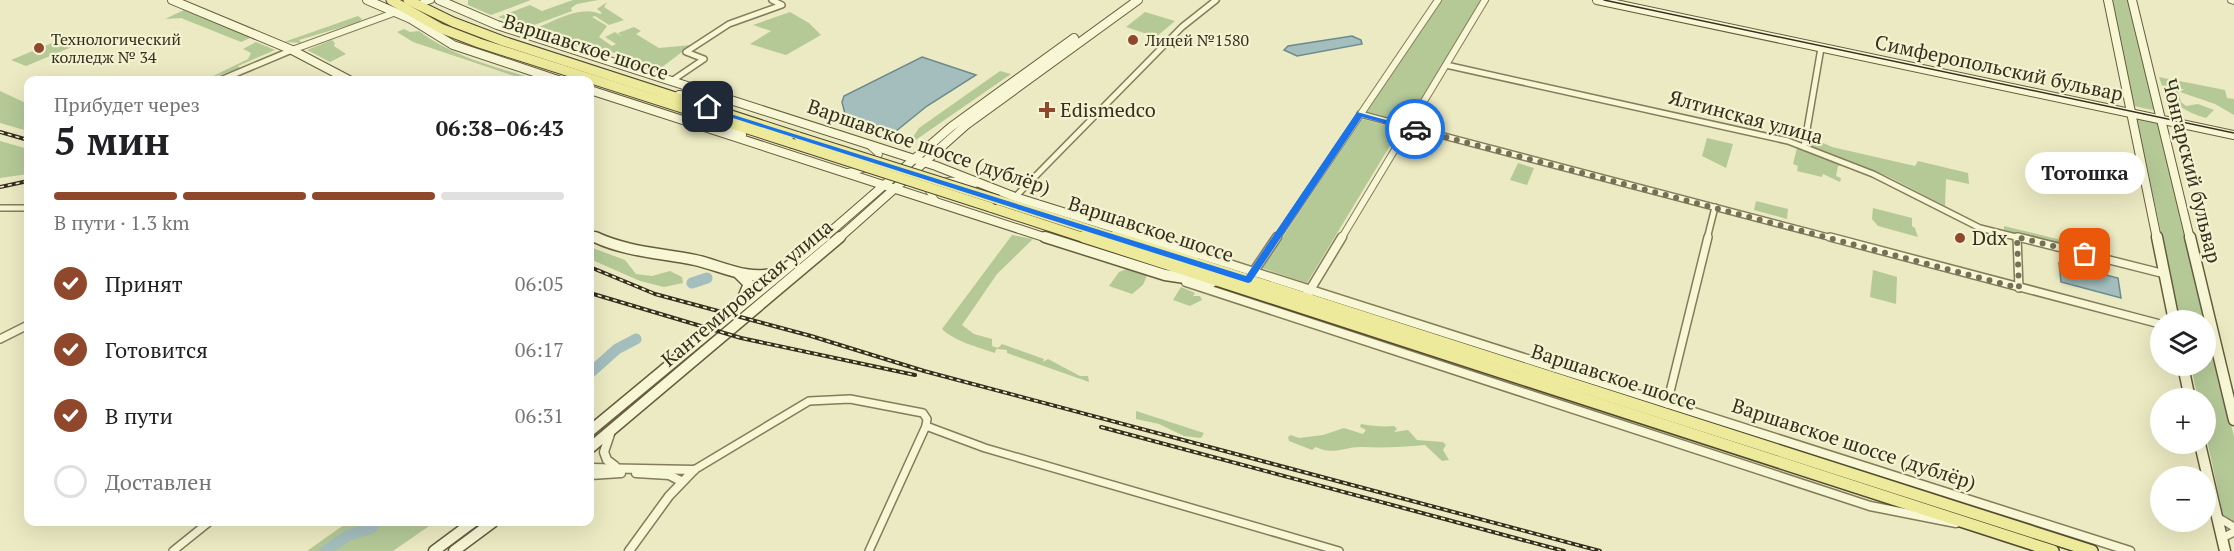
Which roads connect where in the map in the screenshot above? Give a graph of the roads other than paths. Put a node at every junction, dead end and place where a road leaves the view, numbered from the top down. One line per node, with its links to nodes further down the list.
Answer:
1 (172, 0): 24 (main road)
2 (367, 0): 18 (main road)
3 (391, 0): 18 (main road, Варшавское шоссе)
4 (408, 0): 17 (main road, Варшавское шоссе)
5 (431, 0): 17 (street)
6 (438, 0): 20 (main road, Варшавское шоссе (дублёр))
7 (772, 0): 32 (street)
8 (1128, 0): 19 (main road)
9 (1138, 0): 19 (main road)
10 (1216, 0): 55 (street)
11 (1438, 0): 38 (street)
12 (1485, 0): 26 (street)
13 (1597, 0): 21 (main road, Симферопольский бульвар)
14 (1620, 0): 21 (main road, Симферопольский бульвар)
15 (2108, 0): 36 (main road)
16 (2132, 0): 39 (main road, Чонгарский бульвар)
17 (417, 5): 18 (street); 22 (main road, Варшавское шоссе)
18 (400, 10): 24 (street); 29 (main road); 30 (main road, Варшавское шоссе)
19 (1117, 11): 25 (main road)
20 (486, 21): 22 (main road); 32 (main road, Варшавское шоссе (дублёр))
21 (1759, 32): 23 (main road, Симферопольский бульвар); 36 (main road, Симферопольский бульвар)
22 (503, 42): 34 (main road, Варшавское шоссе)
23 (1821, 48): 36 (main road, Симферопольский бульвар); 47 (street)
24 (292, 50): 27 (street); 28 (main road)
25 (1052, 58): 43 (main road, Кантемировская улица); 46 (main road, Кантемировская улица)
26 (1446, 65): 40 (street); 47 (street, Ялтинская улица)
27 (230, 76)
28 (341, 76)
29 (546, 76)
30 (582, 76)
31 (594, 80): 37 (main road, Варшавское шоссе)
32 (673, 80): 35 (main road, Варшавское шоссе (дублёр))
33 (594, 91): 50 (main road)
34 (664, 93): 35 (main road); 44 (main road, Варшавское шоссе)
35 (742, 103): 45 (main road, Варшавское шоссе (дублёр))
36 (2130, 110): 39 (main road, Симферопольский бульвар); 69 (main road)
37 (695, 112): 44 (main road, Варшавское шоссе); 50 (main road)
38 (1360, 114): 40 (street); 71 (street)
39 (2161, 116): 41 (main road, Симферопольский бульвар); 42 (main road, Симферопольский бульвар); 76 (main road, Чонгарский бульвар)
40 (1408, 127): 58 (street); 73 (street)
41 (2234, 129)
42 (2234, 135)
43 (937, 138): 46 (street); 48 (main road, Кантемировская улица)
44 (795, 140): 57 (main road, Варшавское шоссе, bridge)
45 (858, 141): 48 (main road, Варшавское шоссе (дублёр)); 51 (street)
46 (946, 142): 49 (main road, Кантемировская улица)
47 (1804, 147): 64 (street, Ялтинская улица)
48 (913, 159): 49 (main road, Варшавское шоссе (дублёр)); 52 (main road, Кантемировская улица)
49 (924, 162): 53 (main road, Варшавское шоссе (дублёр)); 54 (main road, Кантемировская улица)
50 (811, 163): 51 (main road)
51 (825, 168): 52 (main road)
52 (882, 186): 54 (main road); 61 (main road, Кантемировская улица)
53 (985, 186): 55 (main road, Варшавское шоссе (дублёр)); 56 (street)
54 (894, 190): 56 (main road); 62 (main road, Кантемировская улица)
55 (1016, 197): 65 (main road, Варшавское шоссе (дублёр))
56 (939, 203): 70 (main road)
57 (994, 203): 67 (main road, Варшавское шоссе); 71 (main road, Варшавское шоссе)
58 (1715, 207): 72 (street); 82 (street)
59 (0, 208): 60 (street)
60 (24, 208)
61 (857, 209): 62 (main road); 66 (main road, Кантемировская улица)
62 (868, 213): 85 (main road, Кантемировская улица)
63 (594, 237): 68 (main road)
64 (2017, 237): 69 (street, Ялтинская улица); 72 (street)
65 (1172, 246): 67 (main road); 71 (street, Варшавское шоссе (дублёр))
66 (789, 266): 68 (main road); 74 (main road, Кантемировская улица)
67 (1213, 269): 71 (main road, Варшавское шоссе)
68 (733, 270): 74 (main road)
69 (2165, 274): 75 (main road)
70 (1165, 275): 71 (main road); 77 (street)
71 (1244, 282): 73 (main road, Варшавское шоссе); 73 (street, Варшавское шоссе (дублёр))
72 (2019, 288): 78 (street)
73 (1304, 299): 77 (street); 82 (street, Варшавское шоссе (дублёр)); 96 (main road, Варшавское шоссе); 100 (main road, Варшавское шоссе)
74 (737, 307): 86 (main road, Кантемировская улица)
75 (2172, 310)
76 (2204, 310)
77 (1274, 312): 96 (street)
78 (2150, 321)
79 (24, 327): 80 (street)
80 (0, 339)
81 (2216, 358): 83 (main road, Чонгарский бульвар)
82 (1667, 404): 93 (street, Варшавское шоссе (дублёр))
83 (2234, 420)
84 (926, 426): 90 (street); 108 (street); 109 (street)
85 (616, 427): 87 (main road, Кантемировская улица); 89 (street)
86 (594, 428)
87 (594, 445)
88 (594, 468): 89 (street)
89 (619, 468): 90 (street)
90 (694, 470): 92 (street)
91 (594, 475): 92 (street)
92 (681, 481): 107 (street)
93 (1922, 484): 100 (street); 112 (street, Варшавское шоссе (дублёр))
94 (2216, 513): 101 (street)
95 (2216, 516): 103 (main road)
96 (1973, 525): 110 (main road, Варшавское шоссе)
97 (204, 526): 104 (street)
98 (468, 526): 105 (main road)
99 (488, 526): 106 (main road)
100 (2017, 527): 111 (main road, Варшавское шоссе)
101 (2234, 527)
102 (2234, 532): 103 (street)
103 (2222, 539): 113 (main road)
104 (173, 551)
105 (434, 551)
106 (454, 551)
107 (628, 551)
108 (869, 551)
109 (1338, 551)
110 (2053, 551)
111 (2092, 551)
112 (2130, 551)
113 (2225, 551)

